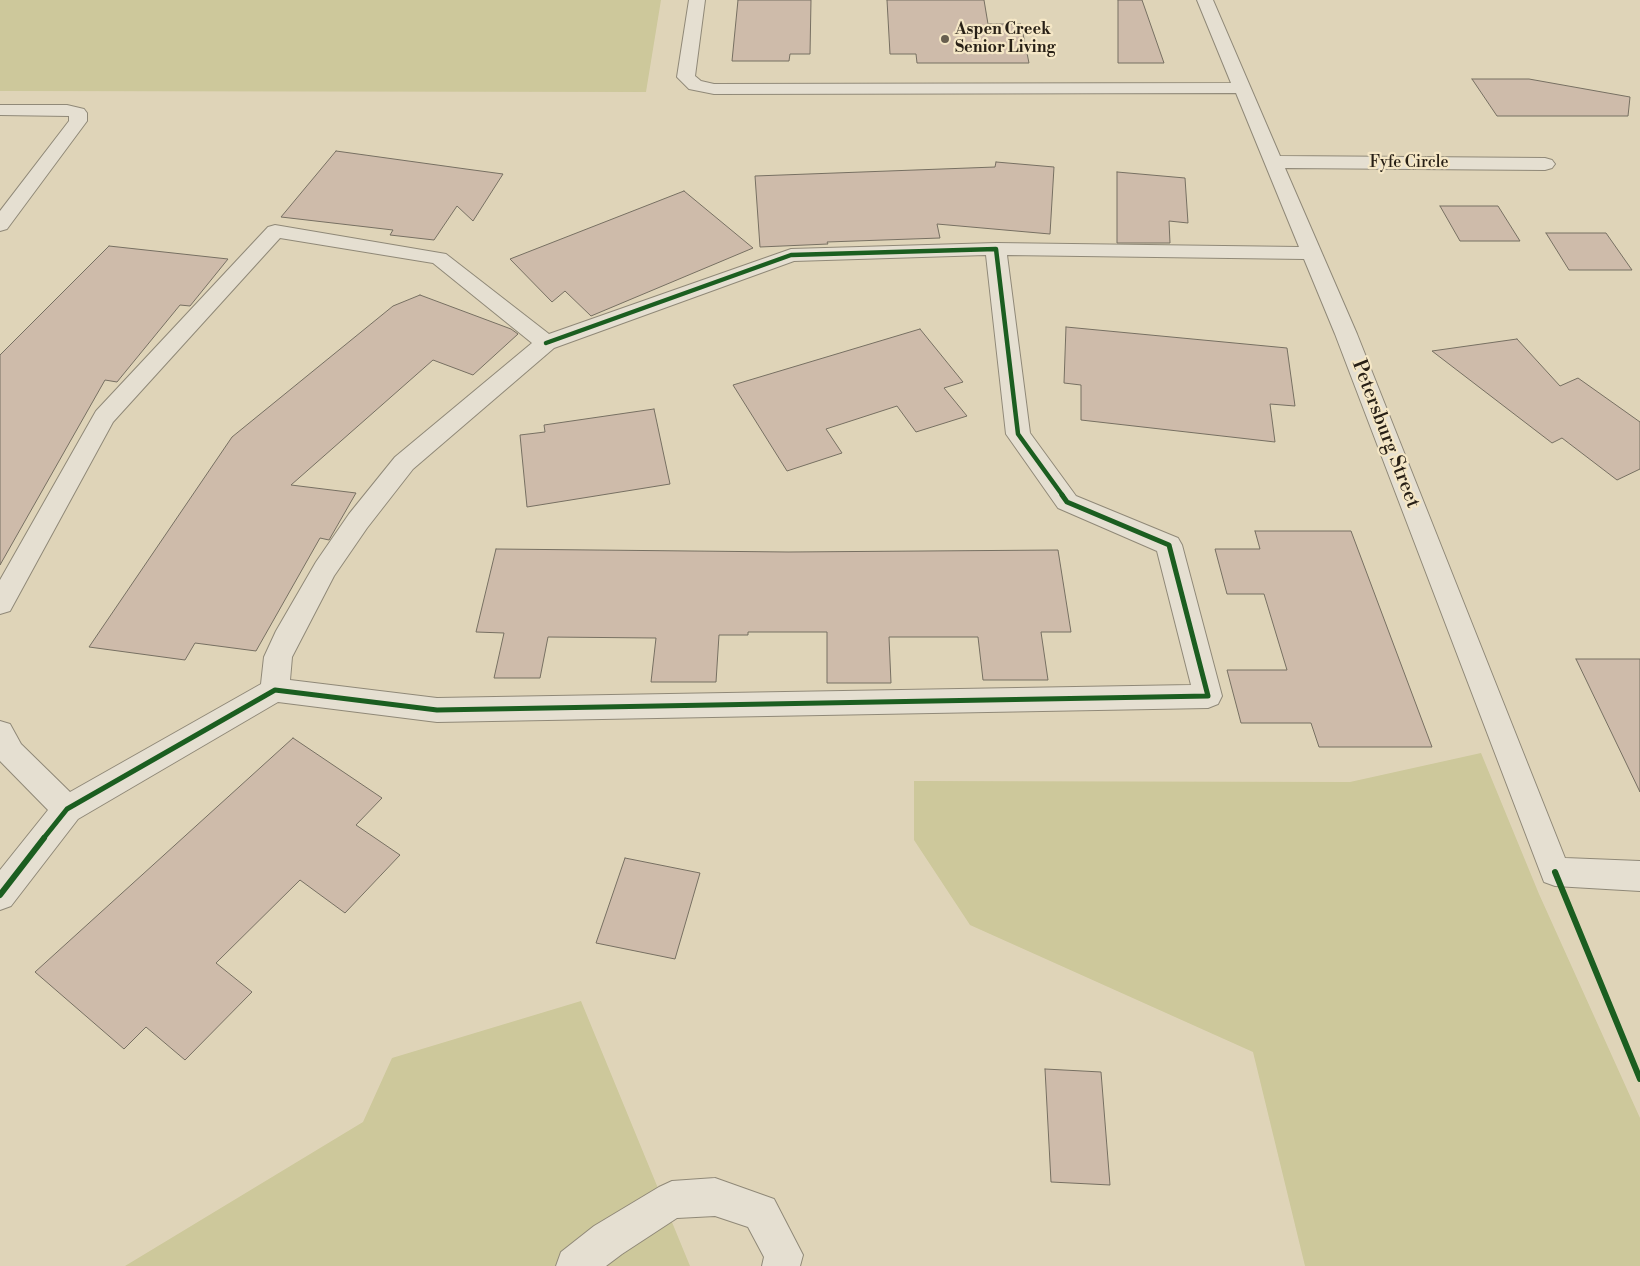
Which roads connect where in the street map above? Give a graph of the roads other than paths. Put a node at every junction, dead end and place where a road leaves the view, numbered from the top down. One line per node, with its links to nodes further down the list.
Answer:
1 (697, 0): 3 (street)
2 (1205, 0): 3 (street, Petersburg Street)
3 (1242, 88): 5 (street, Petersburg Street)
4 (0, 110): 7 (street)
5 (1272, 162): 6 (street, Fyfe Circle); 9 (street, Petersburg Street)
6 (1545, 164)
7 (0, 225)
8 (996, 249): 9 (street); 10 (street); 12 (street)
9 (1311, 253): 15 (street, Petersburg Street)
10 (546, 343): 11 (street); 12 (street)
11 (0, 604)
12 (275, 690): 14 (street)
13 (0, 733): 14 (street)
14 (67, 809): 16 (street)
15 (1640, 876)
16 (0, 895)
17 (576, 1266): 18 (street)
18 (781, 1266)

